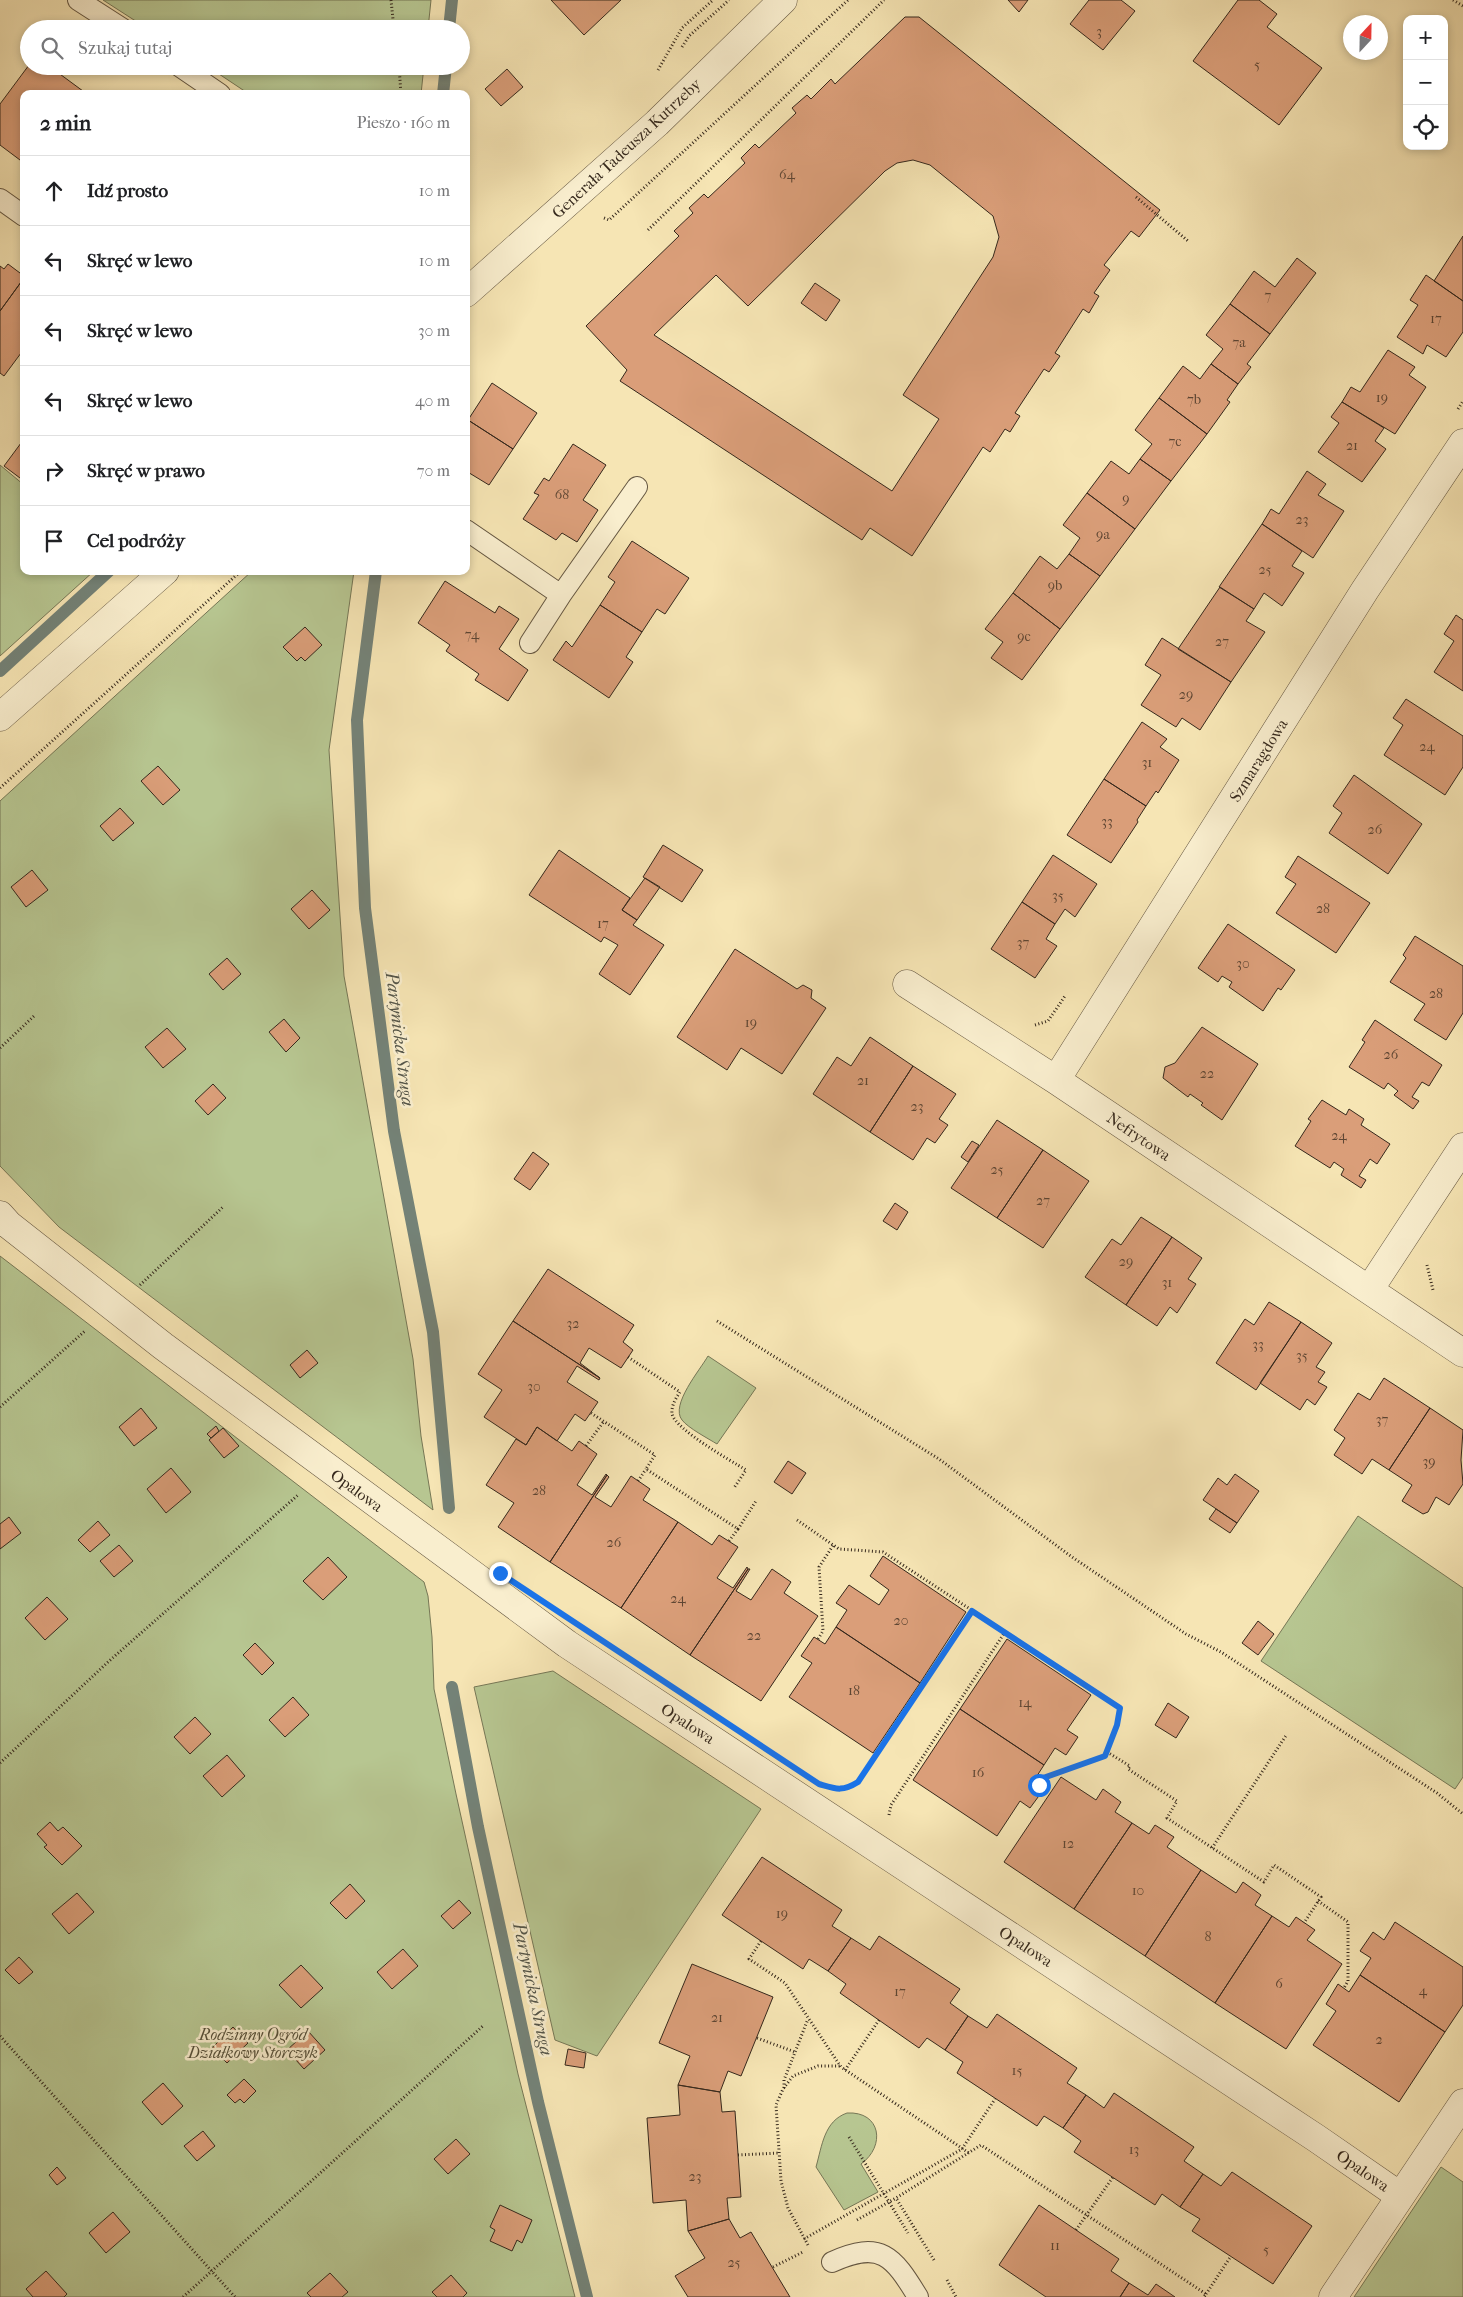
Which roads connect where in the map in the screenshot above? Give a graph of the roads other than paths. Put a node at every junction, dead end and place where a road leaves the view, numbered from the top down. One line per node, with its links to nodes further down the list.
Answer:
1 (78, 0): 3 (lane)
2 (783, 0): 8 (street, Generała Tadeusza Kutrzeby)
3 (109, 20)
4 (192, 75): 5 (lane)
5 (214, 90)
6 (0, 198): 7 (lane)
7 (20, 213)
8 (470, 289)
9 (1463, 443): 17 (street, Szmaragdowa)
10 (637, 487): 13 (lane)
11 (470, 533): 13 (lane)
12 (160, 575): 15 (street)
13 (560, 595): 14 (lane)
14 (530, 643)
15 (0, 717)
16 (907, 984): 17 (street, Nefrytowa)
17 (1056, 1080): 20 (street, Nefrytowa)
18 (1463, 1147): 20 (street)
19 (0, 1215): 23 (street, Opalowa)
20 (1369, 1290): 21 (street, Nefrytowa)
21 (1463, 1353)
22 (1463, 2103): 23 (street)
23 (1400, 2196): 26 (street)
24 (832, 2262): 25 (lane)
25 (918, 2297)
26 (1333, 2297)

